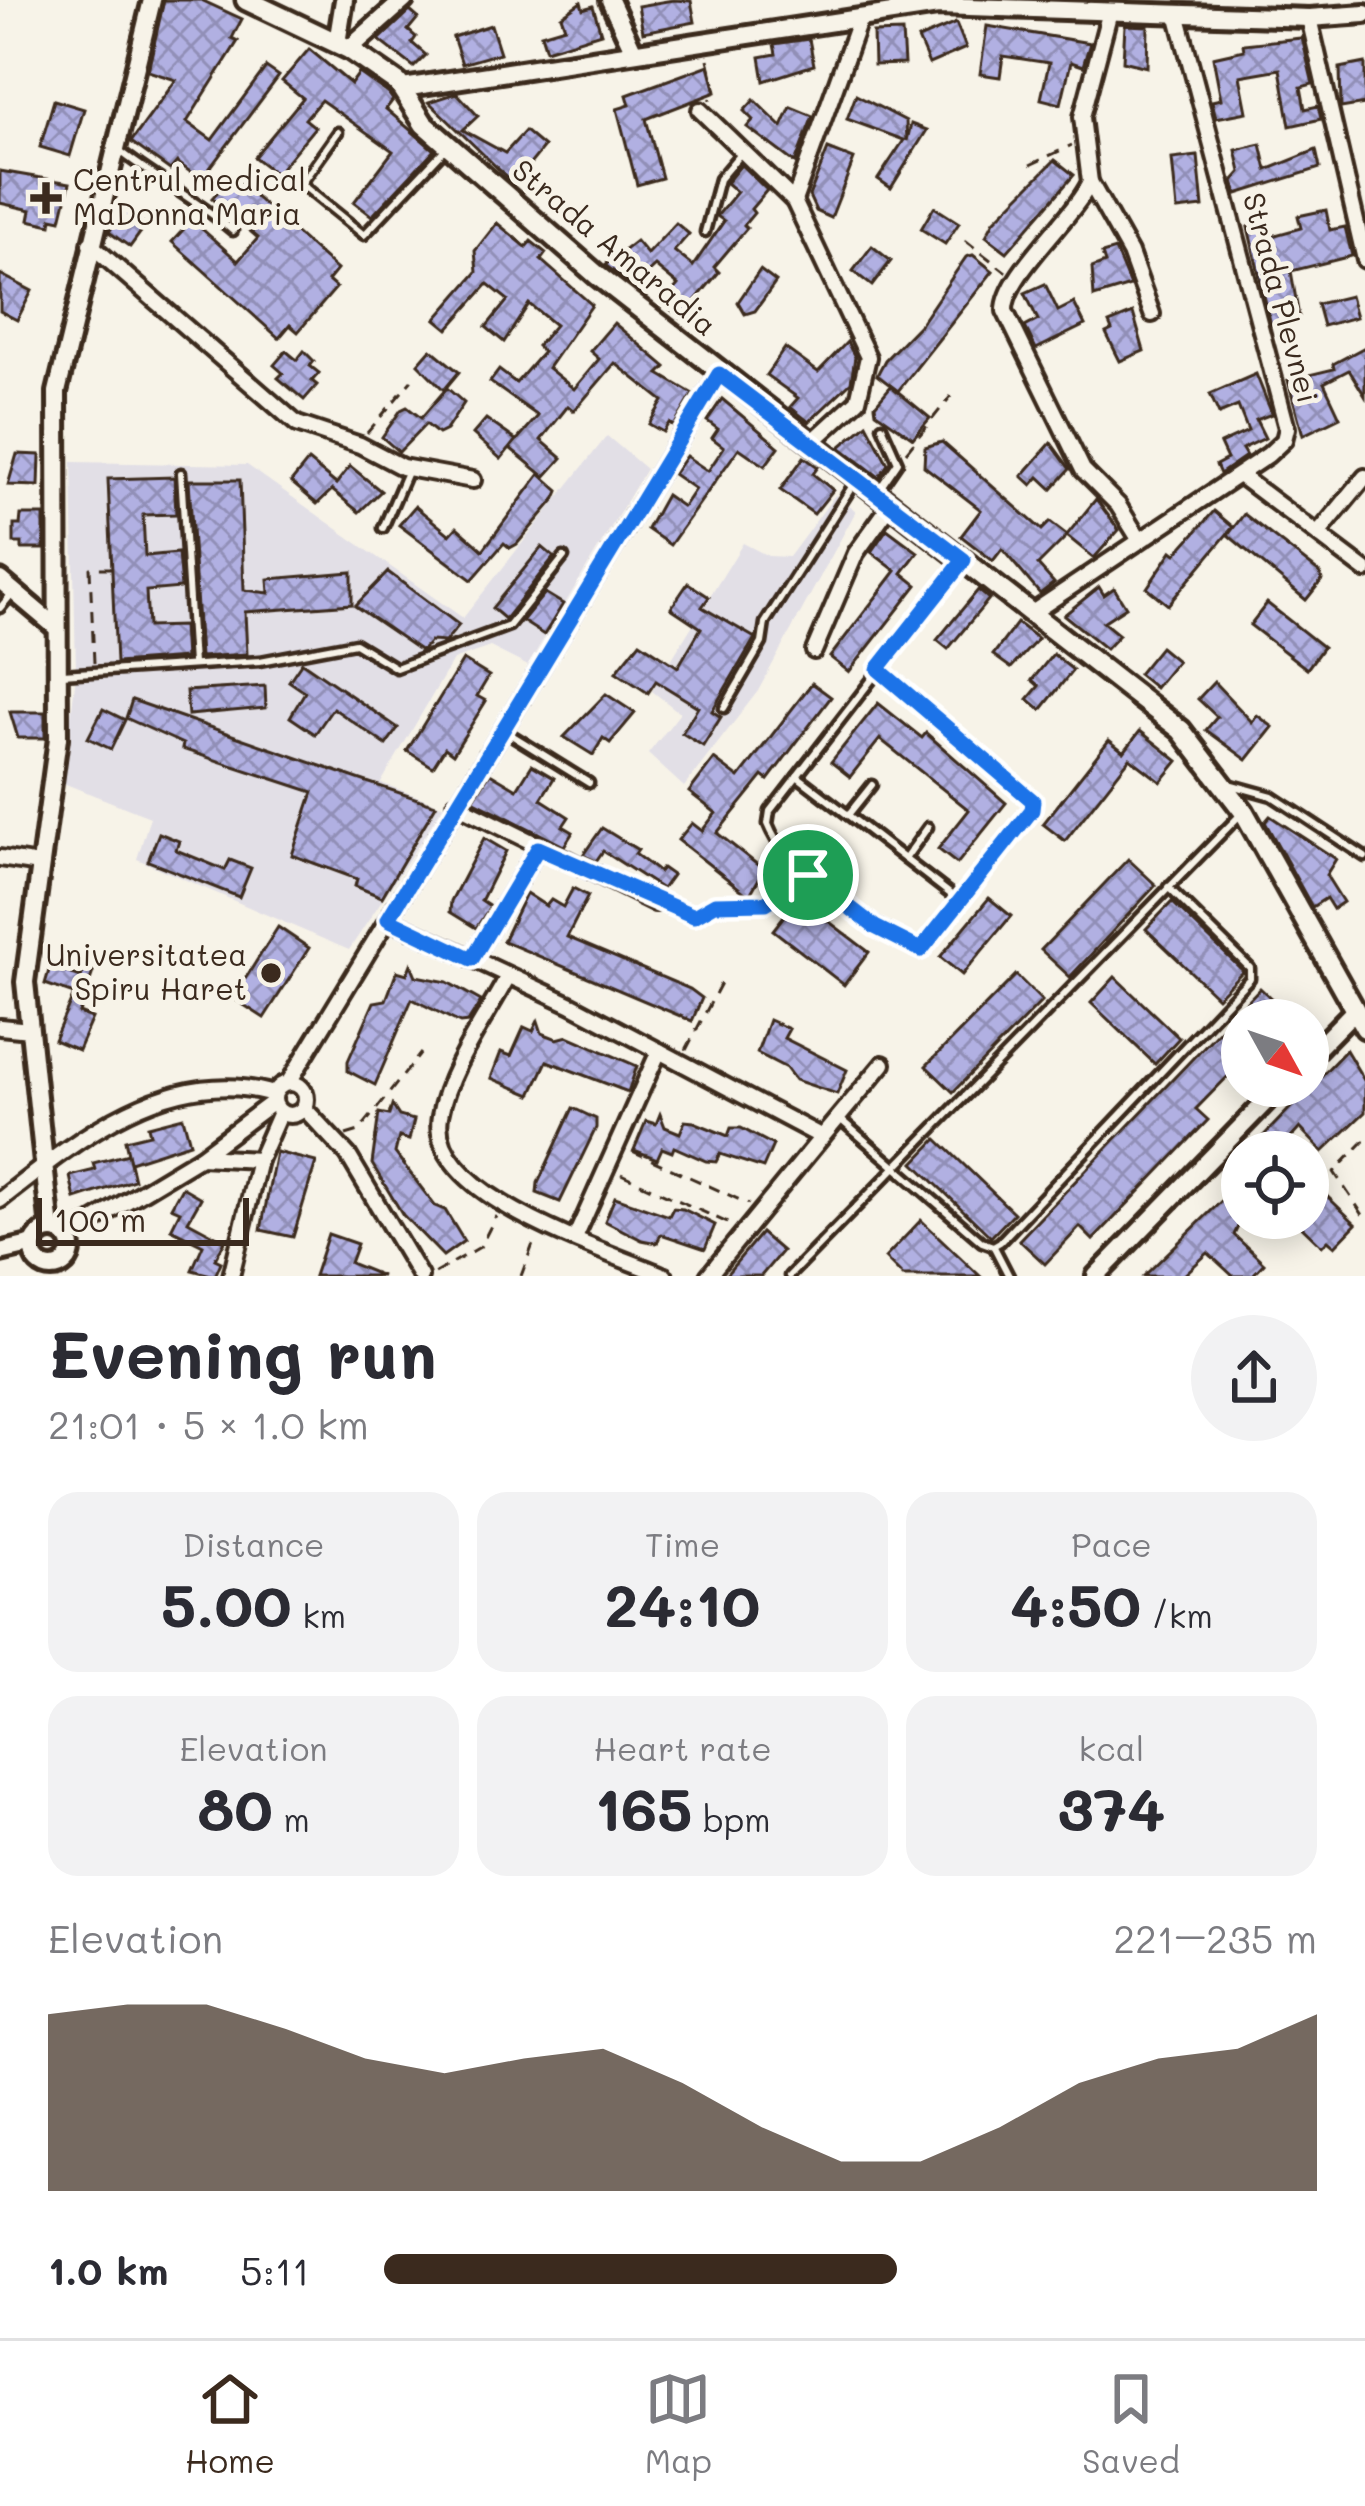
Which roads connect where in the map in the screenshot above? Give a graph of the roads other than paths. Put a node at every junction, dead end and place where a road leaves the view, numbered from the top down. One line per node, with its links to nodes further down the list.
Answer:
1 (152, 0): 17 (street)
2 (246, 0): 11 (main road, Strada Amaradia)
3 (344, 0): 11 (street)
4 (404, 0): 11 (street)
5 (610, 0): 12 (street)
6 (1110, 11): 7 (street); 9 (street); 19 (street)
7 (1177, 13): 10 (street); 31 (street, Strada Plevnei)
8 (1365, 14): 10 (street)
9 (860, 18): 12 (street); 20 (street)
10 (1309, 18): 24 (street)
11 (343, 46): 13 (main road, Strada Amaradia)
12 (634, 52): 13 (street)
13 (403, 88): 16 (main road, Strada Amaradia)
14 (700, 110): 18 (street)
15 (338, 132): 16 (lane)
16 (448, 146): 26 (main road, Strada Amaradia)
17 (115, 147): 21 (lane); 23 (street)
18 (742, 151): 20 (street); 22 (lane)
19 (1090, 182): 25 (street); 38 (street)
20 (794, 201): 28 (street)
21 (233, 231)
22 (705, 232)
23 (90, 244): 29 (street); 45 (street)
24 (1365, 260)
25 (1152, 314)
26 (719, 374): 28 (main road, Strada Amaradia); 51 (street)
27 (882, 426): 35 (lane)
28 (810, 444): 33 (main road, Strada Amaradia)
29 (408, 468): 34 (street); 36 (lane)
30 (181, 473): 47 (lane)
31 (1239, 476): 37 (street); 38 (street, Strada Plevnei)
32 (1365, 477): 37 (street)
33 (857, 479): 35 (main road, Strada Amaradia); 50 (lane)
34 (473, 480)
35 (884, 499): 40 (main road, Strada Amaradia); 46 (street)
36 (383, 528)
37 (1318, 535): 41 (street)
38 (1139, 539): 44 (street, Strada Plevnei)
39 (564, 557): 47 (lane)
40 (964, 560): 44 (main road, Strada Amaradia); 48 (lane)
41 (1365, 570)
42 (7, 586): 43 (lane); 45 (street)
43 (0, 608)
44 (1032, 613): 55 (main road, Strada Amaradia)
45 (57, 628): 49 (street)
46 (814, 651)
47 (193, 664): 49 (lane)
48 (878, 669): 52 (lane); 67 (lane)
49 (58, 674): 64 (street)
50 (724, 708)
51 (501, 729): 53 (lane); 56 (street)
52 (797, 776): 58 (lane); 65 (lane)
53 (589, 783)
54 (872, 784): 58 (lane)
55 (1225, 784): 57 (main road, Strada Amaradia); 61 (lane)
56 (455, 804): 60 (street); 69 (street)
57 (1244, 812): 66 (lane); 72 (main road, Strada Amaradia)
58 (848, 814): 63 (lane)
59 (928, 827): 63 (lane)
60 (538, 848): 68 (street); 70 (street)
61 (1365, 856)
62 (0, 858): 64 (street)
63 (905, 859): 67 (lane)
64 (39, 864): 74 (street)
65 (808, 875): 67 (lane); 68 (lane)
66 (1168, 886): 87 (lane); 92 (lane)
67 (958, 900)
68 (655, 903)
69 (388, 919): 70 (street); 78 (street)
70 (472, 959): 71 (street)
71 (508, 976): 76 (street); 90 (street)
72 (1362, 1013): 75 (street)
73 (0, 1028): 74 (street)
74 (30, 1030): 86 (street)
75 (1329, 1040)
76 (658, 1051): 83 (street); 90 (street)
77 (884, 1064): 82 (street)
78 (290, 1082): 79 (street); 81 (street)
79 (276, 1103): 81 (street); 84 (street); 85 (street); 86 (street)
80 (1261, 1107): 102 (street)
81 (304, 1108): 97 (street)
82 (838, 1118): 83 (street); 87 (lane)
83 (822, 1137): 99 (street)
84 (200, 1157): 85 (street); 89 (street)
85 (260, 1160): 96 (street)
86 (47, 1163): 88 (street); 89 (street)
87 (899, 1169): 92 (lane); 100 (lane)
88 (0, 1200)
89 (59, 1234): 91 (street); 95 (street)
90 (576, 1236): 98 (street)
91 (34, 1244): 93 (street); 94 (street)
92 (993, 1246): 101 (lane)
93 (0, 1252)
94 (41, 1270): 95 (street)
95 (60, 1271)
96 (231, 1276)
97 (420, 1276)
98 (665, 1276)
99 (708, 1276)
100 (789, 1276)
101 (1009, 1276)
102 (1096, 1276)

